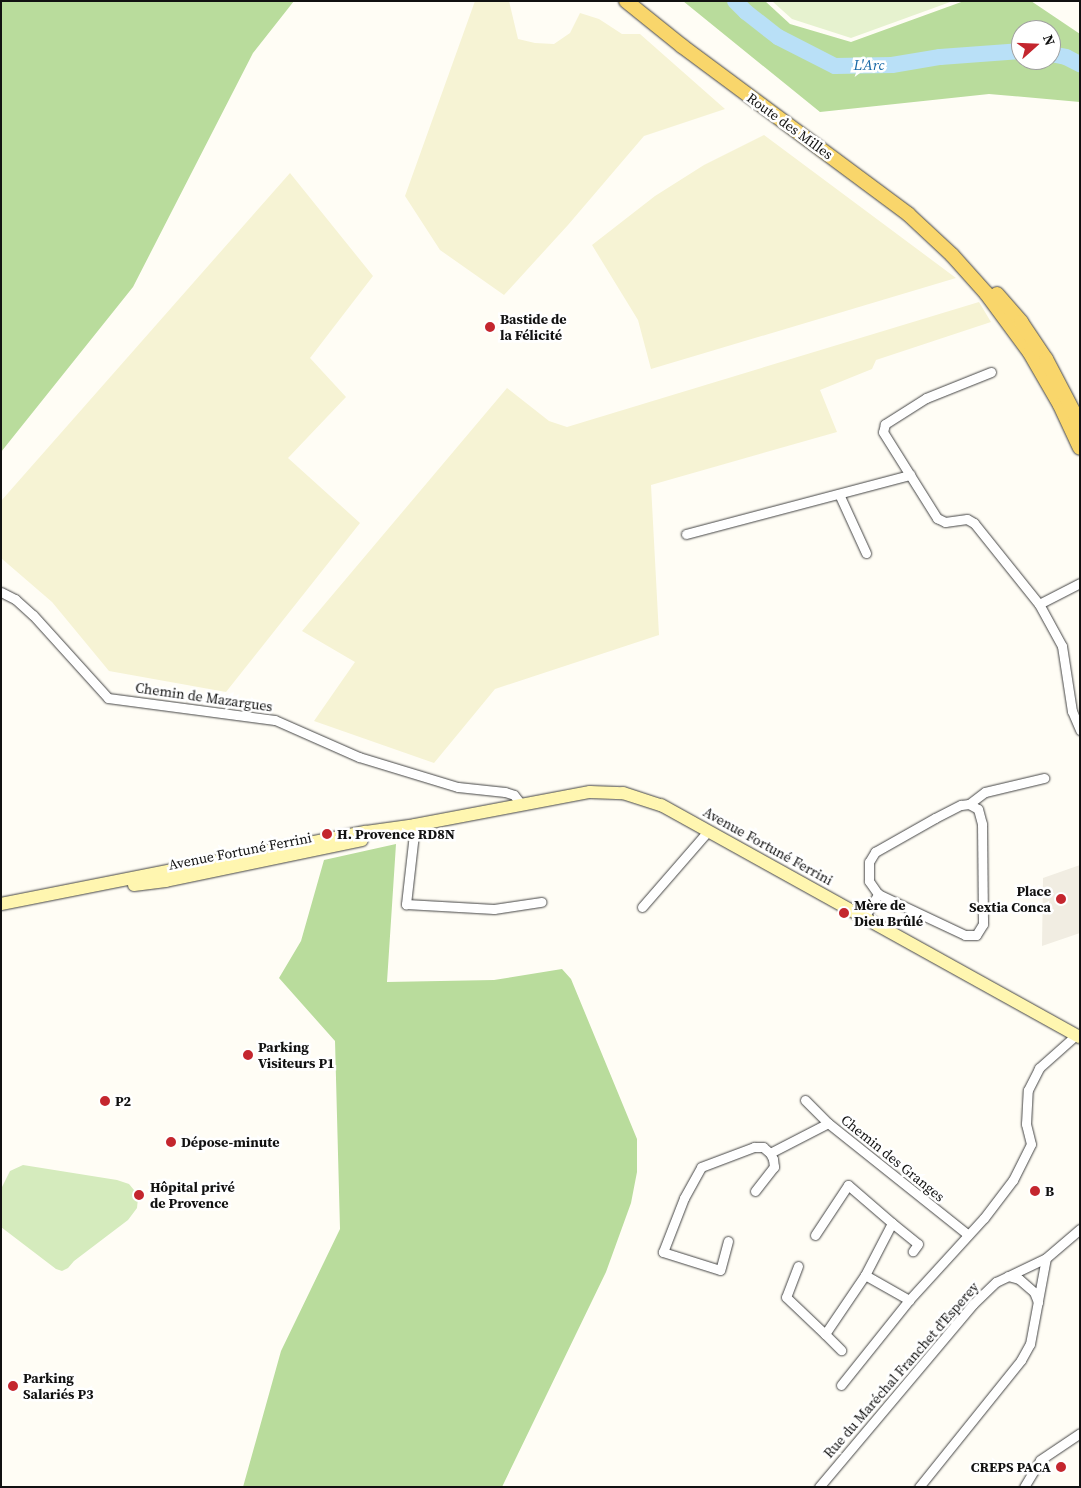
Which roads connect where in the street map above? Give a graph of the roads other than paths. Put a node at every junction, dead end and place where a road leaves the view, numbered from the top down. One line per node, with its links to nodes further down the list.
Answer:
1 (626, 1): 2 (main road, Route des Milles)
2 (952, 255): 4 (main road, Route des Milles); 5 (main road, Route des Milles)
3 (991, 372): 6 (street)
4 (1080, 424)
5 (1080, 448)
6 (910, 475): 7 (street); 12 (street)
7 (839, 494): 8 (street); 9 (street)
8 (686, 534)
9 (866, 552)
10 (1080, 583): 12 (street)
11 (1, 592): 15 (street, Chemin de Mazargues)
12 (1039, 604): 13 (street)
13 (1080, 730)
14 (1044, 778): 16 (street)
15 (521, 804): 17 (main road, Avenue Fortuné Ferrini); 18 (main road, Avenue Fortuné Ferrini)
16 (969, 804): 19 (street); 19 (street)
17 (415, 825): 20 (street); 21 (main road, Avenue Fortuné Ferrini)
18 (708, 831): 22 (street); 23 (main road, Avenue Fortuné Ferrini)
19 (878, 894): 23 (street)
20 (541, 902)
21 (1, 904)
22 (642, 908)
23 (865, 916): 24 (main road, Avenue Fortuné Ferrini)
24 (1078, 1036): 31 (street)
25 (805, 1100): 26 (street, Chemin des Granges)
26 (828, 1123): 27 (street); 31 (street, Chemin des Granges)
27 (770, 1153): 28 (street); 33 (street)
28 (754, 1191)
29 (892, 1223): 32 (street); 34 (street); 37 (street)
30 (1080, 1229): 35 (street, Rue du Maréchal Franchet d'Esperey)
31 (967, 1234): 39 (street)
32 (815, 1235)
33 (728, 1241)
34 (913, 1252)
35 (1046, 1258): 38 (street, Rue du Maréchal Franchet d'Esperey); 40 (street)
36 (798, 1266): 41 (street)
37 (865, 1275): 39 (street); 41 (street)
38 (1008, 1276): 40 (street); 45 (street, Rue du Maréchal Franchet d'Esperey)
39 (910, 1300): 43 (street)
40 (1038, 1302): 46 (street)
41 (825, 1334): 42 (street)
42 (841, 1350)
43 (841, 1385)
44 (1080, 1433): 47 (street)
45 (818, 1487)
46 (919, 1487)
47 (1024, 1487)

